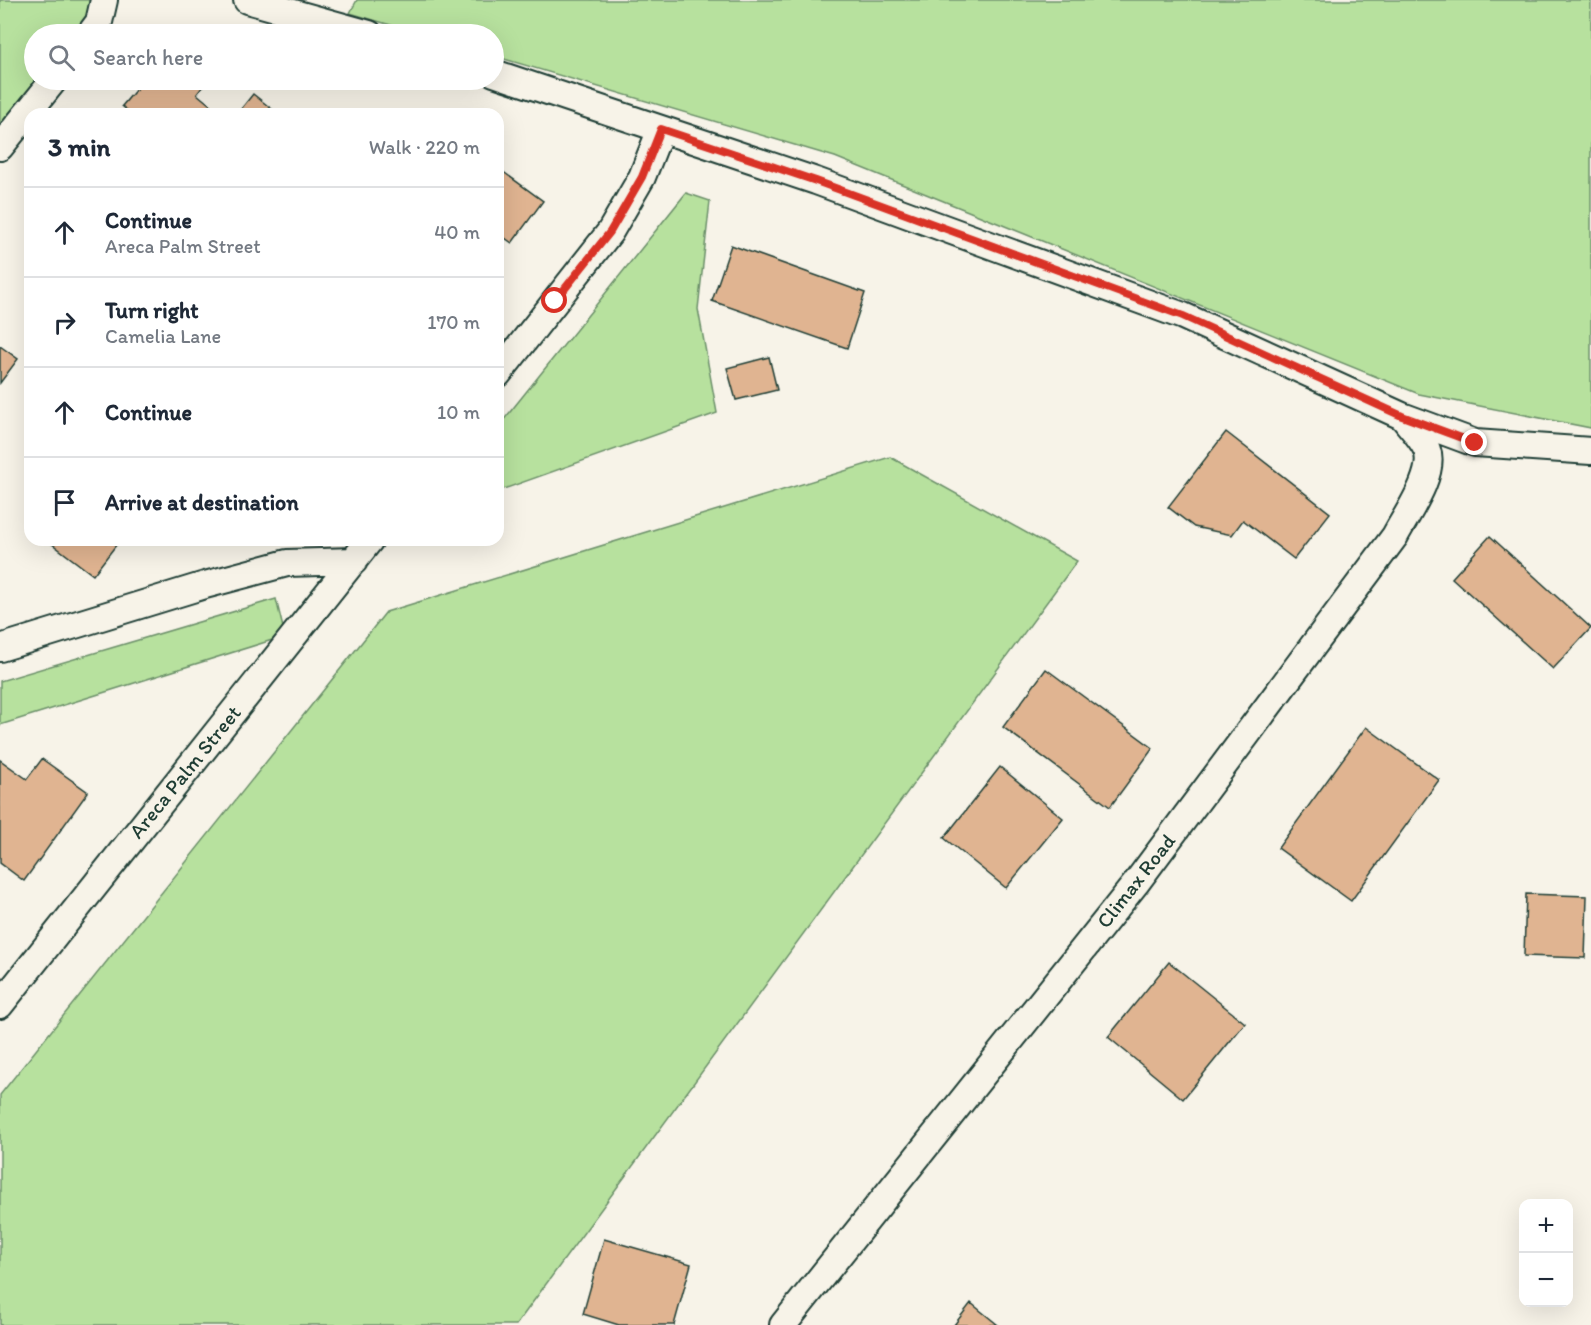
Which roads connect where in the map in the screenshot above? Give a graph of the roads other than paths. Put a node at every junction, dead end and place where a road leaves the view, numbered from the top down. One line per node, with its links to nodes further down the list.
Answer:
1 (104, 0): 3 (street)
2 (247, 0): 4 (street)
3 (97, 24)
4 (333, 24)
5 (504, 76): 9 (street)
6 (46, 90): 7 (street)
7 (31, 108)
8 (24, 117): 10 (street)
9 (661, 129): 11 (street); 12 (street)
10 (0, 147)
11 (504, 366)
12 (1402, 416): 13 (street); 18 (street, Climax Road)
13 (1591, 451)
14 (365, 546): 15 (street, Areca Palm Street)
15 (354, 561): 16 (street); 17 (street, Areca Palm Street)
16 (0, 648)
17 (0, 1005)
18 (783, 1325)

